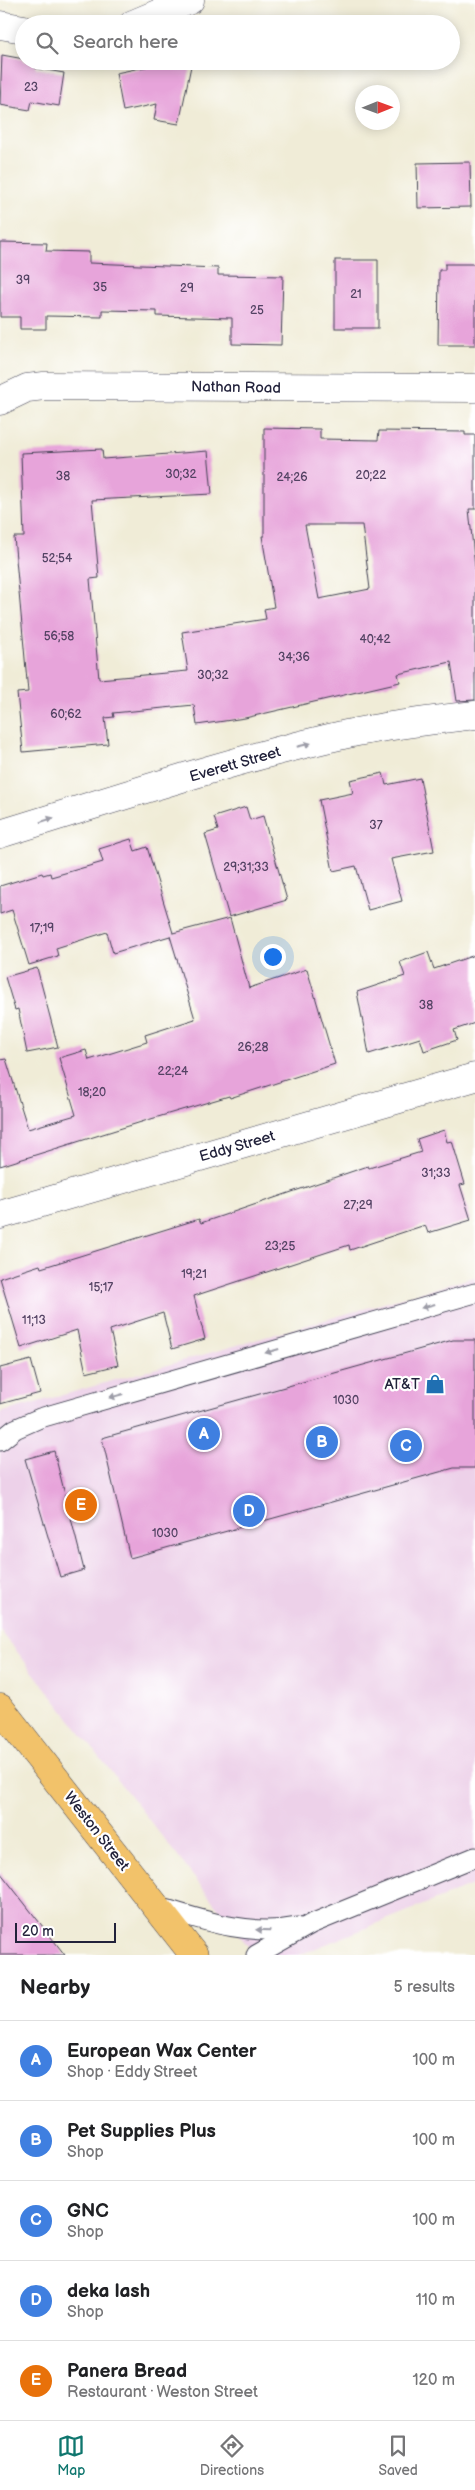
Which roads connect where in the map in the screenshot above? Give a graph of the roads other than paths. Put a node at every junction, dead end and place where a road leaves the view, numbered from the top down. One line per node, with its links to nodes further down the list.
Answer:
1 (190, 0): 2 (street)
2 (154, 15)
3 (0, 25): 4 (street)
4 (15, 28)
5 (475, 388): 6 (street, Nathan Road)
6 (0, 401)
7 (475, 715): 8 (street, Everett Street, one-way to 7)
8 (0, 834)
9 (475, 1078): 10 (street, Eddy Street)
10 (0, 1216)
11 (475, 1293): 12 (lane, one-way to 12)
12 (0, 1441)
13 (0, 1708): 15 (main road, Weston Street)
14 (475, 1857): 16 (lane)
15 (155, 1906): 16 (lane, one-way to 15); 17 (main road, Weston Street)
16 (311, 1924): 18 (lane)
17 (194, 1955)
18 (256, 1955)

